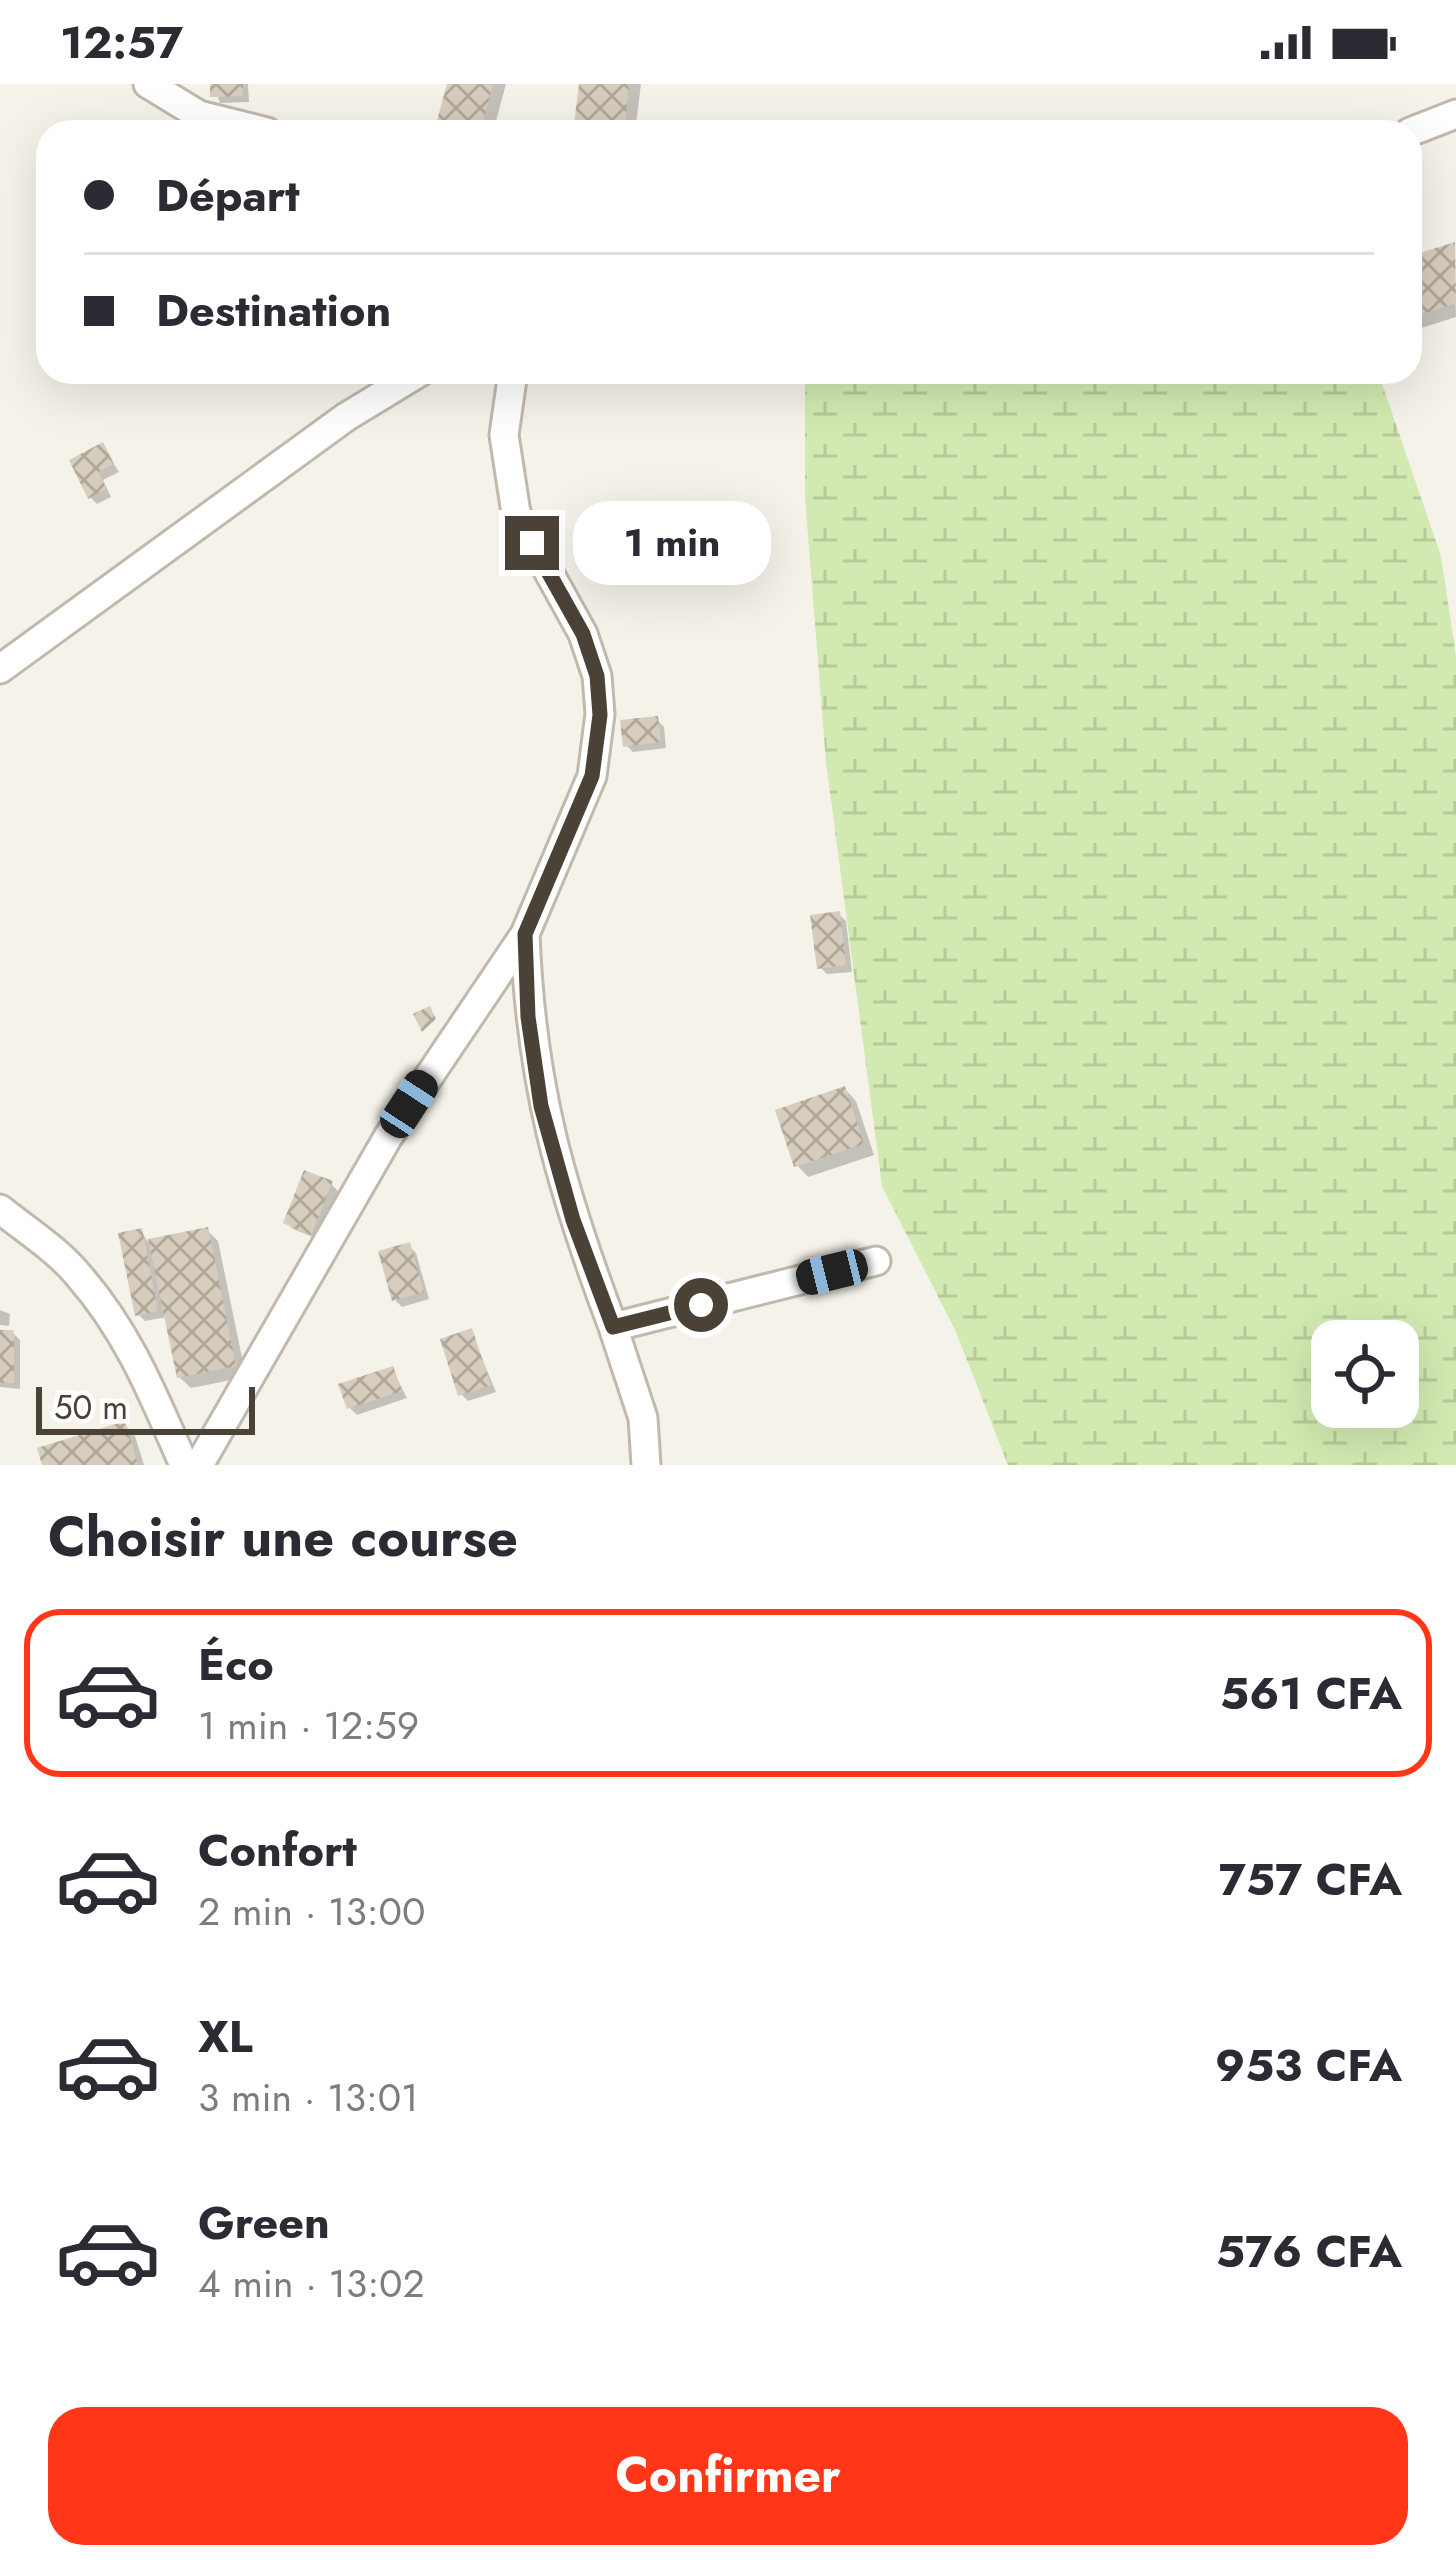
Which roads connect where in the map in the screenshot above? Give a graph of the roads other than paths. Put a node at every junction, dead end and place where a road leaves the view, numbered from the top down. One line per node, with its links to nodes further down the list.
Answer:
1 (148, 84): 3 (street)
2 (1456, 114): 4 (street)
3 (219, 120)
4 (1422, 127)
5 (401, 384): 7 (street)
6 (511, 384): 8 (street)
7 (0, 669)
8 (525, 934): 11 (street); 13 (street)
9 (0, 1209): 12 (street)
10 (877, 1261): 11 (street)
11 (613, 1327): 14 (street)
12 (184, 1465)
13 (199, 1465)
14 (646, 1465)

